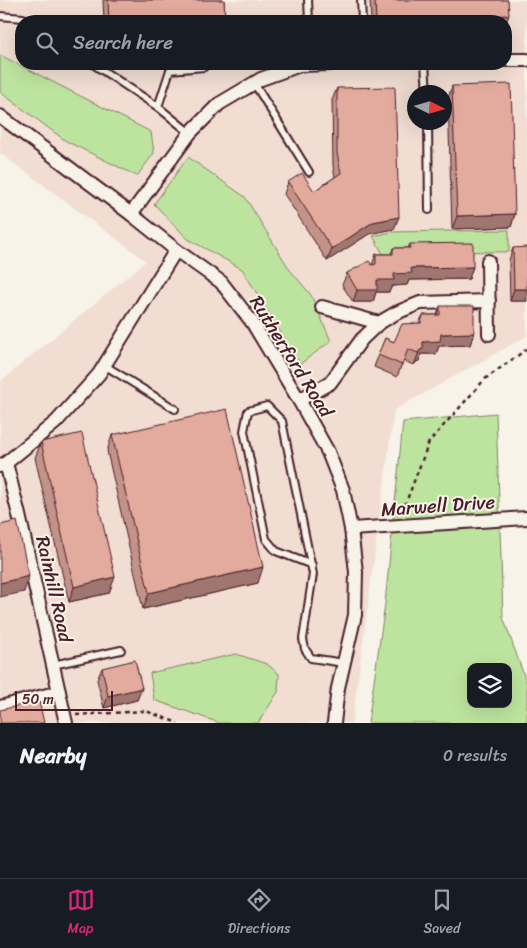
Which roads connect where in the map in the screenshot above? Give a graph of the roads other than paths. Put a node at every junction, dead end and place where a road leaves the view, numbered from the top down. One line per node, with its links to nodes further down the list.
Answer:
1 (308, 0): 3 (lane)
2 (361, 0): 4 (lane)
3 (309, 15)
4 (362, 15)
5 (0, 16): 6 (lane)
6 (15, 17)
7 (512, 60): 8 (street)
8 (527, 60)
9 (102, 70): 15 (lane)
10 (170, 70): 15 (lane)
11 (286, 70): 13 (street)
12 (425, 70): 14 (lane)
13 (254, 83): 18 (street); 19 (lane)
14 (426, 85)
15 (158, 107): 18 (lane)
16 (0, 116): 21 (street, Rutherford Road)
17 (428, 130): 20 (lane)
18 (190, 133): 21 (street)
19 (310, 172)
20 (429, 210)
21 (131, 214): 22 (street, Rutherford Road)
22 (176, 250): 28 (street); 29 (street, Rutherford Road)
23 (488, 261): 24 (street)
24 (489, 301): 26 (street); 27 (street)
25 (322, 307): 26 (street)
26 (379, 323): 29 (street)
27 (489, 334)
28 (104, 365): 30 (lane); 31 (street)
29 (299, 400): 33 (street, Rutherford Road)
30 (175, 409)
31 (3, 465): 37 (street, Rainhill Road)
32 (527, 518): 33 (street, Marwell Drive)
33 (351, 529): 36 (street, Rutherford Road)
34 (312, 565): 34 (lane); 36 (lane)
35 (121, 650): 37 (lane)
36 (344, 663): 41 (street, Rutherford Road)
37 (53, 665): 38 (street, Rainhill Road)
38 (59, 692): 39 (street); 40 (street, Rainhill Road)
39 (0, 707)
40 (65, 719)
41 (334, 723)

